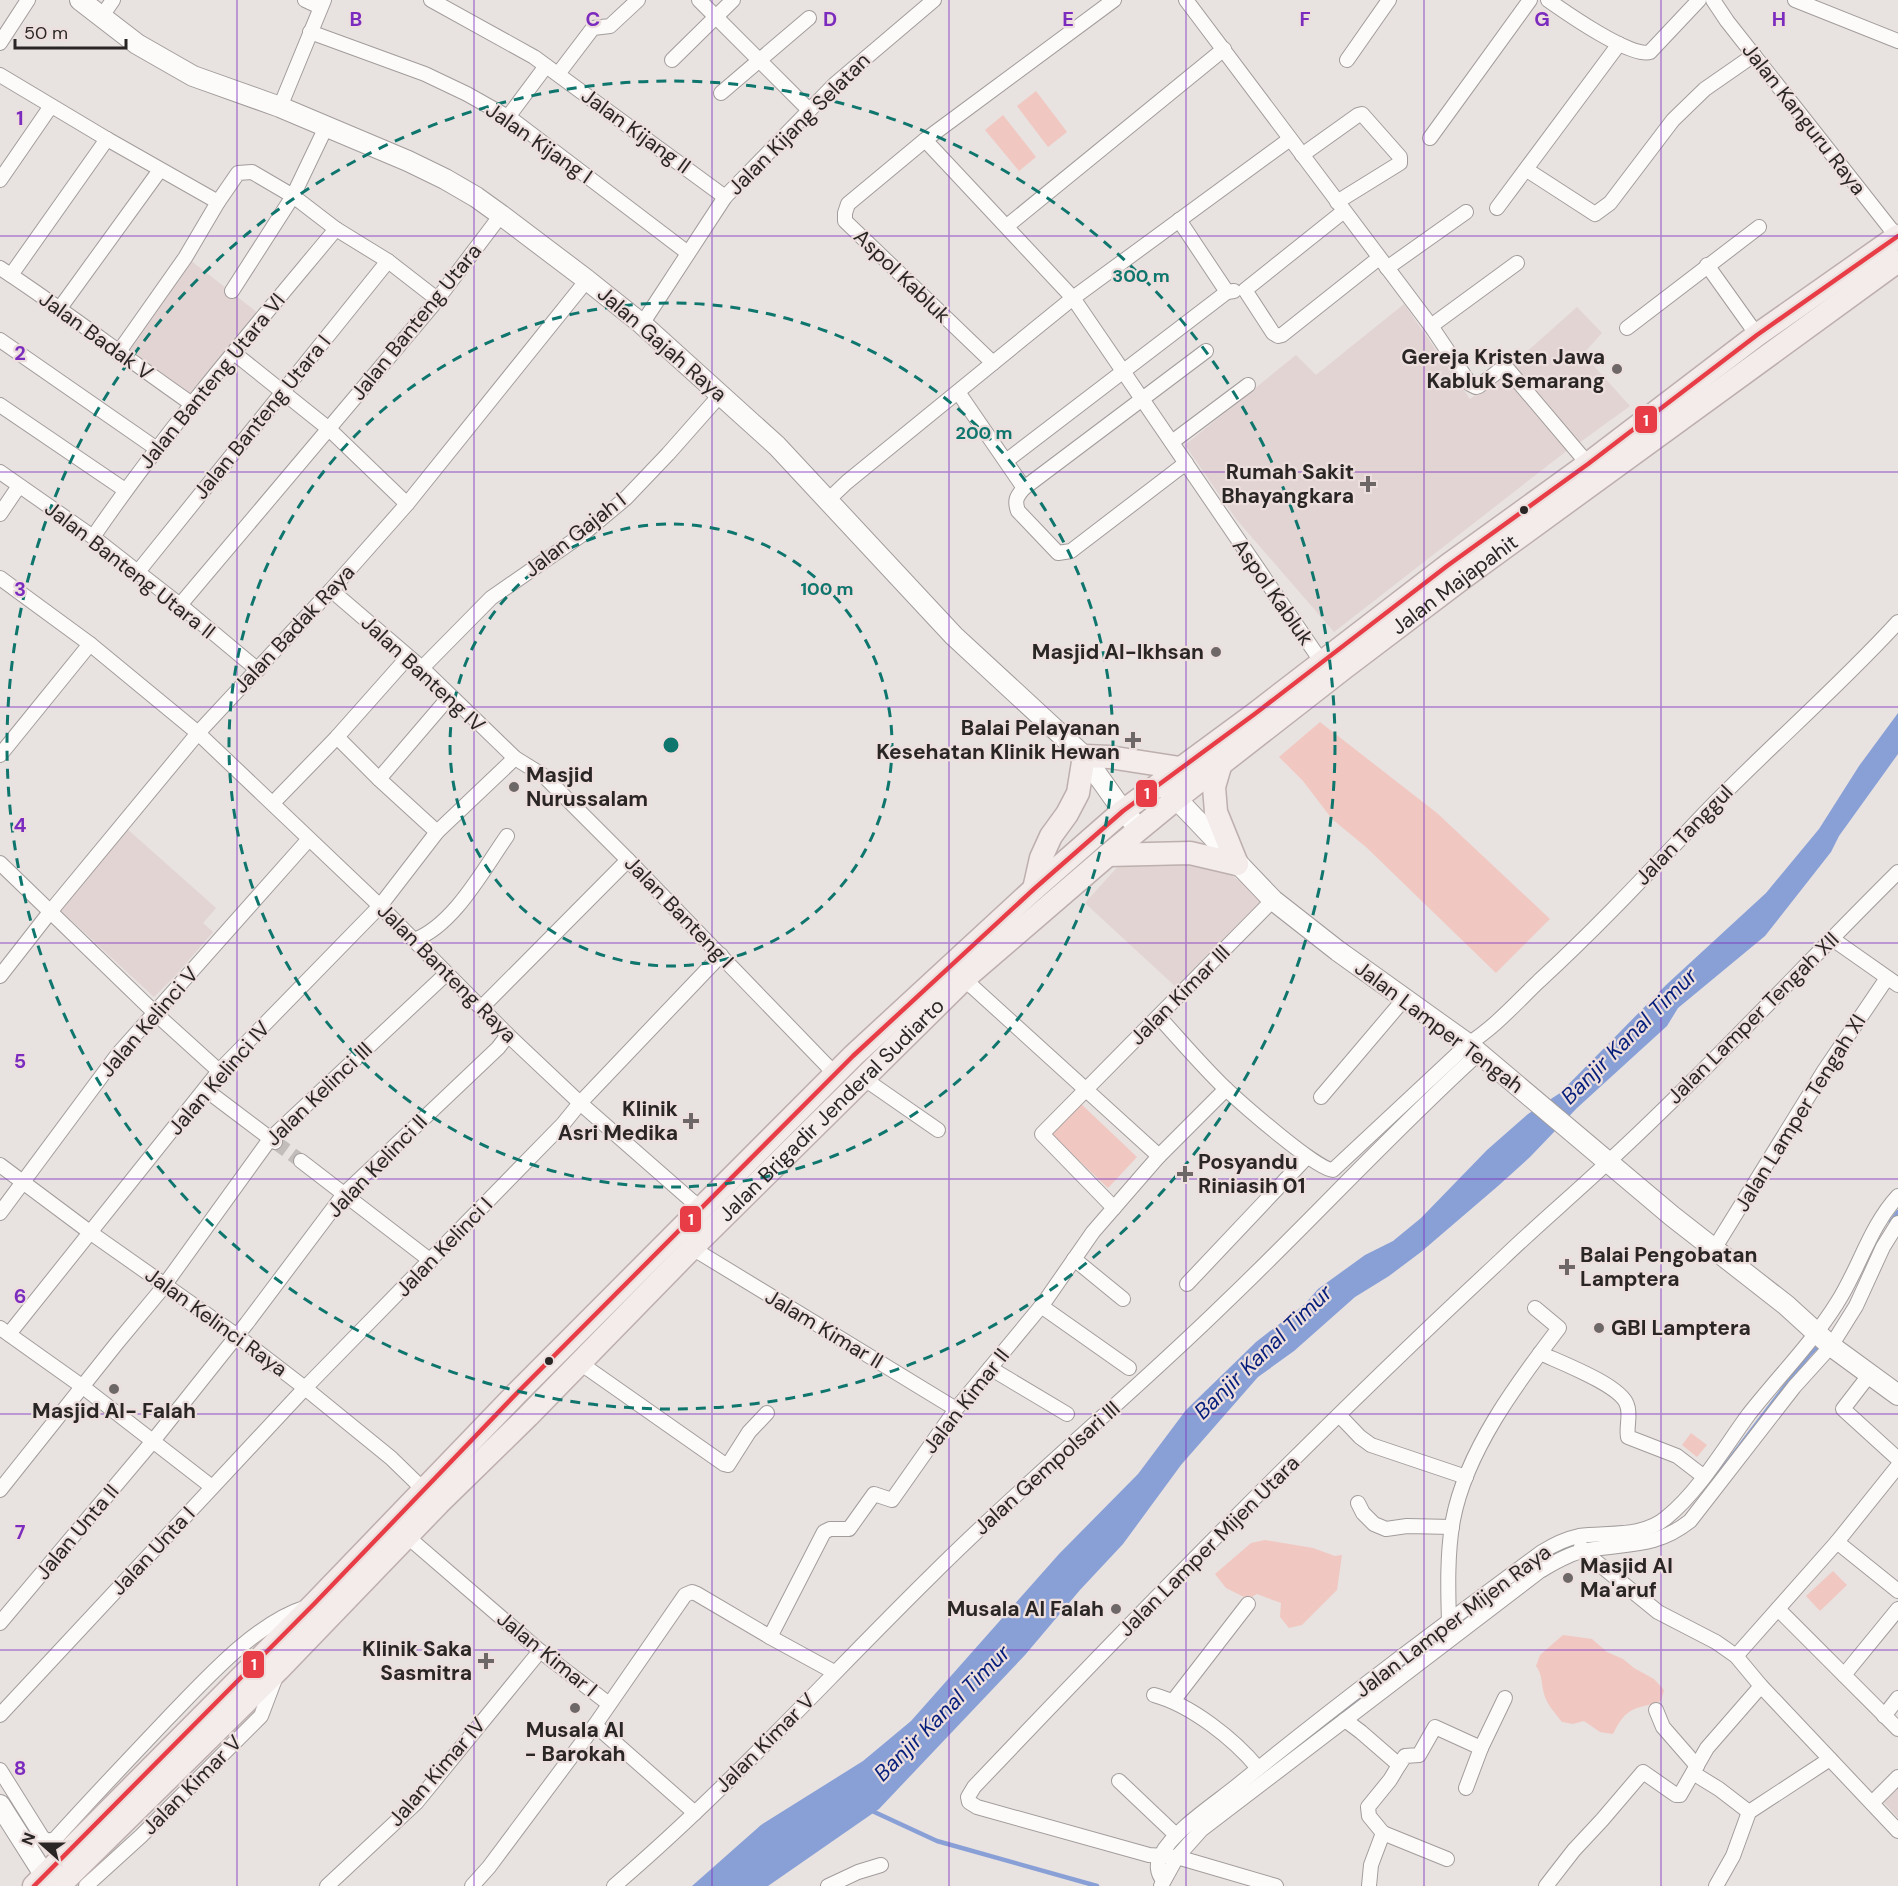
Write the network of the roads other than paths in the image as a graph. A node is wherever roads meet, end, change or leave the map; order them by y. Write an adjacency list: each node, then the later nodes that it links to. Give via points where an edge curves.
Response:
1 (27, 0): 23 (street)
2 (80, 0): 18 (main road, Jalan Gajah Raya)
3 (305, 0): 17 (street)
4 (431, 0): 30 (street, Jalan Kijang II)
5 (638, 0): 30 (street, via 610,26 591,29)
6 (699, 0): 19 (street)
7 (733, 0): 19 (street)
8 (934, 0): 35 (street, Jalan Kijang Selatan)
9 (1114, 0): 41 (street, Aspol Kabluk)
10 (1186, 0): 25 (street)
11 (1389, 0): 29 (street)
12 (1530, 0): 38 (street)
13 (1548, 0): 24 (street)
14 (1700, 0): 24 (street, via 1650,52 1635,52)
15 (1713, 0): 26 (street, Jalan Kanguru Raya)
16 (1795, 0): 22 (street)
17 (322, 3): 21 (street)
18 (107, 8): 34 (main road, Jalan Gajah Raya, via 137,44 193,76)
19 (716, 15): 27 (street); 28 (street)
20 (809, 18): 28 (street)
21 (310, 32): 34 (street); 36 (street, Jalan Kijang I, via 424,74)
22 (1898, 41)
23 (0, 43)
24 (1619, 44): 44 (street)
25 (1224, 49): 39 (street); 54 (street)
26 (1754, 55): 44 (street, via 1704,89 1673,120 1600,212 1595,214); 57 (street, Jalan Kanguru Raya)
27 (672, 60)
28 (760, 60): 32 (street); 35 (street)
29 (1347, 60)
30 (552, 70): 36 (street); 47 (street, Jalan Kijang II)
31 (0, 75): 33 (street)
32 (721, 93)
33 (51, 106): 40 (street); 45 (street)
34 (280, 107): 37 (main road, Jalan Gajah Raya)
35 (808, 109): 47 (street, Jalan Kijang Selatan)
36 (508, 117): 58 (street, Jalan Kijang I)
37 (326, 127): 46 (street); 52 (main road, Jalan Gajah Raya, via 408,161)
38 (1430, 138)
39 (1290, 139): 42 (street); 53 (street)
40 (107, 140): 43 (street); 64 (street)
41 (925, 140): 54 (street, Aspol Kabluk); 80 (street, Aspol Kabluk, via 848,204 845,221)
42 (1302, 155): 49 (street); 49 (street, via 1362,114 1400,157 1400,163)
43 (160, 170): 48 (street); 71 (street)
44 (1527, 170): 50 (street)
45 (0, 180)
46 (293, 196): 48 (street, via 252,172 245,172 238,173); 56 (street); 67 (street)
47 (725, 197): 58 (street, Jalan Kijang Selatan)
48 (218, 202): 78 (street, via 185,258)
49 (1340, 207): 61 (street); 66 (street)
50 (1497, 208)
51 (1466, 212): 61 (street)
52 (501, 214): 65 (main road, Jalan Gajah Raya); 70 (street, Jalan Banteng Utara)
53 (1179, 219): 68 (street); 69 (street)
54 (1007, 226): 69 (street, Aspol Kabluk)
55 (1759, 227): 63 (street)
56 (336, 229): 59 (street); 79 (street, Jalan Banteng Utara VI)
57 (1897, 236): 75 (main road, Jalan Majapahit)
58 (688, 253): 72 (street, Jalan Kijang Selatan)
59 (388, 261): 70 (street); 83 (street, Jalan Banteng Utara I)
60 (1898, 261): 103 (main road, Jalan Majapahit)
61 (1383, 263): 66 (street, via 1278,336); 73 (street)
62 (1517, 263): 73 (street)
63 (1707, 266): 74 (street); 75 (street)
64 (5, 272): 71 (street, Jalan Badak V)
65 (586, 280): 72 (main road, Jalan Gajah Raya); 100 (street, Jalan Badak Raya)
66 (1245, 290): 68 (street)
67 (232, 291)
68 (1227, 292): 81 (street)
69 (1073, 298): 80 (street); 81 (street, Aspol Kabluk)
70 (438, 299): 89 (street, Jalan Banteng Utara)
71 (60, 308): 78 (street, Jalan Badak V)
72 (642, 324): 85 (main road, Jalan Gajah Raya)
73 (1431, 326): 94 (street, via 1470,384 1476,387 1506,366)
74 (1627, 328)
75 (1757, 335): 94 (main road, Jalan Majapahit)
76 (0, 340): 91 (street)
77 (1206, 351): 86 (street)
78 (118, 353): 87 (street, Jalan Badak V)
79 (234, 353): 83 (street); 87 (street, Jalan Banteng Utara VI)
80 (993, 363): 84 (street)
81 (1122, 372): 86 (street, Aspol Kabluk); 92 (street)
82 (1248, 385): 90 (street)
83 (282, 391): 89 (street); 104 (street, Jalan Banteng Utara I)
84 (958, 392): 92 (street); 99 (street)
85 (721, 394): 99 (main road, Jalan Gajah Raya, via 777,446); 112 (street, Jalan Gajah I, via 626,498 584,534 491,598)
86 (1142, 398): 90 (street, Aspol Kabluk); 97 (street)
87 (192, 404): 91 (street, Jalan Banteng Utara VI)
88 (0, 405): 98 (street)
89 (329, 429): 100 (street); 107 (street, Jalan Banteng Utara)
90 (1172, 442): 93 (street, Aspol Kabluk)
91 (158, 449): 98 (street, Jalan Banteng Utara VI)
92 (1006, 462): 97 (street)
93 (1186, 462): 97 (street, via 1064,553 1058,553 1018,511 1015,504); 111 (street, Aspol Kabluk)
94 (1588, 464): 103 (main road, Jalan Majapahit)
95 (0, 472): 96 (street, Jalan Banteng Utara II)
96 (19, 486): 101 (street); 102 (street, Jalan Banteng Utara II)
97 (1024, 488)
98 (125, 490): 102 (street, Jalan Banteng Utara VI)
99 (827, 501): 118 (main road, Jalan Gajah Raya, via 954,636)
100 (407, 504): 106 (street, Jalan Badak Raya)
101 (0, 514)
102 (93, 537): 104 (street, Jalan Banteng Utara II)
103 (1456, 571): 111 (main road, Jalan Majapahit); 120 (main road, Jalan Majapahit)
104 (137, 573): 107 (street, Jalan Banteng Utara II)
105 (3, 585): 109 (street, Jalan Banteng Raya)
106 (331, 590): 110 (street, Jalan Banteng IV); 113 (street, Jalan Badak Raya)
107 (180, 605): 113 (street, Jalan Banteng Utara II)
108 (1898, 622): 151 (street, Jalan Tanggul)
109 (90, 644): 115 (street, Jalan Banteng Raya); 117 (street)
110 (408, 657): 112 (street, Jalan Banteng IV); 116 (street)
111 (1321, 661): 121 (main road, Jalan Majapahit)
112 (422, 668): 114 (street, Jalan Banteng IV)
113 (258, 670): 115 (street, Jalan Badak Raya)
114 (450, 696): 119 (street, Jalan Banteng IV); 122 (street)
115 (198, 733): 124 (street, Jalan Banteng Raya); 138 (street, Jalan Badak Raya)
116 (337, 737): 122 (street); 124 (street)
117 (0, 755)
118 (1084, 756): 121 (main road); 125 (main road, Jalan Gajah Raya); 135 (main road, via 1078,794 1051,836)
119 (515, 758): 127 (street, Jalan Kelinci IV); 131 (street, Jalan Banteng I, via 544,776)
120 (1221, 763): 123 (main road, Jalan Majapahit); 133 (main road, via 1214,787 1216,812)
121 (1180, 768): 123 (main road, Jalan Majapahit)
122 (379, 779): 127 (street)
123 (1168, 790): 125 (main road, Jalan Majapahit); 126 (main road, Jalan Majapahit); 133 (main road, Jalan Lamper Tengah)
124 (273, 803): 129 (street, Jalan Banteng Raya)
125 (1123, 811): 126 (main road, Jalan Gajah Raya); 135 (main road, Jalan Majapahit)
126 (1140, 829): 130 (main road, Jalan Majapahit)
127 (436, 832): 137 (street, Jalan Kelinci IV)
128 (507, 836): 140 (street, via 466,896 442,922)
129 (309, 839): 137 (street, Jalan Banteng Raya); 148 (street, Jalan Kelinci V)
130 (1108, 855): 133 (main road, via 1190,853); 144 (main road, Jalan Brigadir Jenderal Sudiarto)
131 (628, 860): 141 (street, Jalan Banteng I); 147 (street)
132 (0, 863): 138 (street)
133 (1237, 864): 136 (main road, Jalan Lamper Tengah)
134 (1898, 872): 139 (street, Jalan Lamper Tengah XII)
135 (1034, 889): 153 (main road, Jalan Brigadir Jenderal Sudiarto)
136 (1273, 900): 146 (main road, Jalan Lamper Tengah); 149 (street, Jalan Kimar III)
137 (380, 906): 140 (street, Jalan Banteng Raya); 152 (street, Jalan Kelinci IV)
138 (50, 912): 143 (street, Jalan Badak Raya); 148 (street)
139 (1832, 938): 145 (street); 164 (street, Jalan Lamper Tengah XII)
140 (414, 940): 142 (street, Jalan Banteng Raya)
141 (721, 955): 153 (street, Jalan Banteng I); 159 (street, Jalan Kelinci I)
142 (446, 974): 147 (street, Jalan Banteng Raya); 161 (street, Jalan Kelinci III)
143 (0, 976)
144 (964, 980): 154 (main road, Jalan Brigadir Jenderal Sudiarto); 155 (street)
145 (1892, 981): 176 (street, Jalan Lamper Tengah XI, via 1824,1071)
146 (1405, 998): 151 (main road, Jalan Lamper Tengah); 158 (street)
147 (481, 1008): 150 (street, Jalan Banteng Raya)
148 (154, 1013): 152 (street); 167 (street, Jalan Kelinci V, via 118,1054)
149 (1159, 1017): 155 (street, Jalan Kimar III); 156 (street)
150 (508, 1035): 159 (street, Jalan Banteng Raya); 168 (street, Jalan Kelinci II)
151 (1473, 1049): 163 (street, via 1333,1170); 164 (main road, Jalan Lamper Tengah); 226 (street, Jalan Gempolsari III, via 1432,1096 1226,1303 1037,1474)
152 (219, 1071): 157 (street, Jalan Kelinci IV)
153 (836, 1075): 171 (main road, Jalan Brigadir Jenderal Sudiarto)
154 (863, 1078): 160 (street); 175 (main road, Jalan Brigadir Jenderal Sudiarto)
155 (1086, 1088): 162 (street); 170 (street, Jalan Kimar III, via 1042,1134)
156 (1226, 1089): 162 (street, Jalan Kimar II); 163 (street)
157 (206, 1090): 161 (street); 174 (street, Jalan Kelinci IV)
158 (1320, 1097)
159 (580, 1103): 171 (street, Jalan Banteng Raya); 178 (street, Jalan Kelinci I)
160 (938, 1130)
161 (272, 1140): 179 (street, Jalan Kelinci III)
162 (1159, 1156): 170 (street, Jalan Kimar II)
163 (1307, 1157): 180 (street)
164 (1601, 1157): 176 (main road, Jalan Lamper Tengah); 199 (street, Jalan Lamper Mijen Utara)
165 (301, 1161): 168 (street)
166 (0, 1165): 167 (street, Jalan Kelinci Raya)
167 (23, 1181): 172 (street, Jalan Kelinci V); 174 (street, Jalan Kelinci Raya)
168 (344, 1194): 178 (street); 186 (street, Jalan Kelinci II)
169 (1898, 1196): 187 (street, via 1884,1214)
170 (1114, 1208): 177 (street, Jalan Kimar II)
171 (701, 1209): 184 (main road, Jalan Brigadir Jenderal Sudiarto)
172 (0, 1213)
173 (1898, 1223): 187 (street, via 1856,1306)
174 (91, 1233): 179 (street, Jalan Kelinci Raya); 185 (street, Jalan Kelinci IV)
175 (692, 1248): 184 (main road, Jalan Brigadir Jenderal Sudiarto); 196 (street, Jalam Kimar II)
176 (1714, 1249): 187 (main road, Jalan Lamper Tengah)
177 (1074, 1259): 181 (street); 182 (street, Jalan Kimar II)
178 (431, 1261): 194 (street, Jalan Kelinci I)
179 (165, 1284): 186 (street, Jalan Kelinci Raya); 193 (street, Jalan Kelinci III)
180 (1187, 1284)
181 (1123, 1299)
182 (1042, 1305): 190 (street, Jalan Kimar II); 191 (street)
183 (1535, 1308): 188 (street, via 1560,1328)
184 (614, 1312): 189 (main road, Jalan Brigadir Jenderal Sudiarto); 207 (main road, Jalan Brigadir Jenderal Sudiarto)
185 (4, 1331): 193 (street)
186 (236, 1335): 194 (street, Jalan Kelinci Raya); 200 (street, Jalan Unta II)
187 (1824, 1339): 192 (main road, Jalan Lamper Tengah); 203 (street, via 1778,1378); 208 (street, via 1794,1387)
188 (1540, 1353): 203 (street, via 1619,1393 1629,1410 1628,1437 1677,1456); 204 (street, via 1513,1391)
189 (580, 1362): 197 (street, via 724,1464 728,1465); 207 (main road, Jalan Brigadir Jenderal Sudiarto)
190 (990, 1368): 196 (street, Jalan Kimar II); 198 (street)
191 (1129, 1368)
192 (1870, 1374): 195 (main road, Jalan Lamper Tengah); 201 (street, via 1844,1409)
193 (83, 1387): 200 (street); 206 (street, Jalan Kelinci III)
194 (305, 1388): 205 (street, Jalan Unta I); 207 (street, Jalan Kelinci Raya, via 391,1458)
195 (1898, 1395)
196 (956, 1409): 222 (street, Jalan Kimar II, via 892,1500 874,1494 849,1529 830,1528 824,1532)
197 (767, 1413)
198 (1067, 1414)
199 (1339, 1415): 204 (street, via 1371,1445); 258 (street, Jalan Lamper Mijen Utara, via 1065,1691 968,1797 977,1808)
200 (153, 1441): 205 (street); 221 (street, Jalan Unta II)
201 (1898, 1459)
202 (1898, 1466): 212 (street)
203 (1703, 1476): 208 (street)
204 (1466, 1477): 210 (street)
205 (212, 1487): 236 (street, Jalan Unta I)
206 (0, 1490)
207 (431, 1497): 211 (main road, Jalan Brigadir Jenderal Sudiarto)
208 (1700, 1497): 213 (street, Jalan Lamper Mijen Raya, via 1683,1527 1656,1540 1634,1545)
209 (1358, 1503): 210 (street, via 1374,1524 1386,1529)
210 (1452, 1527): 220 (street)
211 (399, 1529): 216 (main road, Jalan Brigadir Jenderal Sudiarto); 223 (street, Jalan Kimar I); 225 (main road, Jalan Brigadir Jenderal Sudiarto)
212 (1837, 1542): 215 (street); 218 (street)
213 (1581, 1544): 214 (street, Jalan Lamper Mijen Raya, via 1557,1552); 224 (street, via 1658,1611)
214 (1502, 1591): 220 (street, Jalan Lamper Mijen Raya); 238 (street)
215 (1898, 1591)
216 (314, 1604): 233 (street, via 268,1625); 239 (main road, Jalan Brigadir Jenderal Sudiarto)
217 (1248, 1604): 232 (street)
218 (1778, 1609): 224 (street); 227 (street)
219 (1898, 1609): 227 (street)
220 (1449, 1622): 245 (street, Jalan Lamper Mijen Raya)
221 (0, 1623)
222 (770, 1637): 226 (street); 234 (street, via 689,1592)
223 (540, 1651): 234 (street, Jalan Kimar I); 265 (street, Jalan Kimar IV, via 416,1803)
224 (1736, 1656): 228 (street)
225 (278, 1670): 262 (main road, Jalan Brigadir Jenderal Sudiarto); 264 (street, Jalan Kimar V, via 261,1716)
226 (834, 1672): 254 (street, Jalan Kimar V)
227 (1844, 1676): 237 (street)
228 (1761, 1686): 243 (street); 246 (street, via 1714,1740)
229 (1154, 1695): 232 (street)
230 (1505, 1698): 242 (street)
231 (1898, 1698): 237 (street)
232 (1173, 1701): 245 (street, via 1245,1752)
233 (182, 1704): 239 (street); 247 (street, via 54,1839 47,1841 42,1837)
234 (609, 1704): 240 (street, Jalan Kimar I)
235 (1656, 1710): 246 (street)
236 (0, 1715)
237 (1884, 1716): 241 (street)
238 (1345, 1720): 244 (street); 259 (street, via 1201,1830)
239 (199, 1721): 262 (main road, Jalan Brigadir Jenderal Sudiarto)
240 (595, 1725): 254 (street, Jalan Kimar I); 266 (street)
241 (1898, 1729)
242 (1481, 1748): 244 (street, via 1435,1727 1419,1755 1405,1756); 250 (street)
243 (1830, 1759): 251 (street); 253 (street)
244 (1399, 1765): 256 (street, via 1368,1807 1369,1816)
245 (1258, 1768): 257 (street, Jalan Lamper Mijen Raya)
246 (1695, 1769): 253 (street); 271 (street, via 1680,1795 1643,1772)
247 (0, 1770)
248 (1898, 1777): 251 (street)
249 (1119, 1781): 257 (street)
250 (1466, 1788)
251 (1872, 1803): 255 (street)
252 (0, 1805): 262 (main road)
253 (1749, 1812): 272 (street, via 1734,1857)
254 (695, 1813): 267 (street)
255 (1898, 1832)
256 (1383, 1833): 260 (street); 270 (street, via 1371,1865)
257 (1176, 1835): 258 (street, Jalan Lamper Mijen Raya)
258 (1161, 1855): 259 (street); 263 (street, via 1158,1869)
259 (1177, 1857): 263 (street); 269 (street)
260 (1447, 1859)
261 (881, 1865): 268 (street)
262 (46, 1883)
263 (1162, 1883)
264 (86, 1886)
265 (327, 1886)
266 (472, 1886)
267 (614, 1886)
268 (828, 1886)
269 (1276, 1886)
270 (1369, 1886)
271 (1546, 1886)
272 (1716, 1886)

